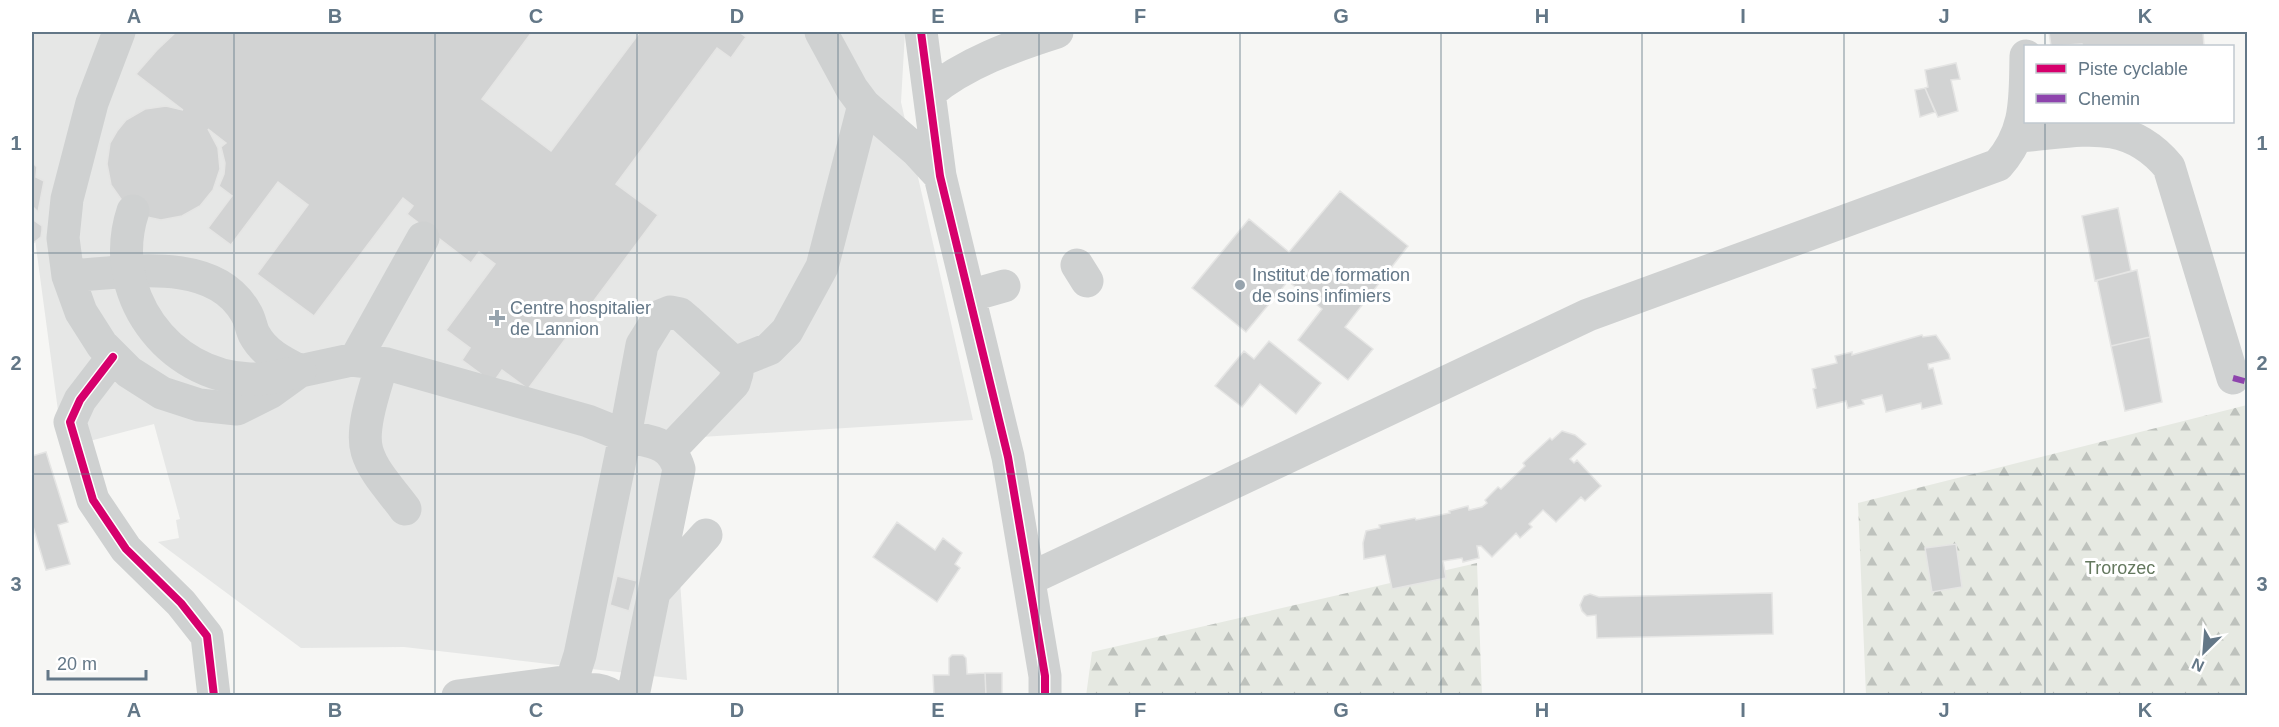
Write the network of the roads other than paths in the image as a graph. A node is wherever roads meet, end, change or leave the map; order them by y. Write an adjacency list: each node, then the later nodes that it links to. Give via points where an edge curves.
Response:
1 (119, 32): 12 (street, via 92,104 67,199 63,238)
2 (821, 32): 7 (street)
3 (921, 32): 6 (street)
4 (1057, 32): 6 (street, via 1020,43 945,80)
5 (2024, 86): 8 (street)
6 (929, 93): 9 (street)
7 (864, 105): 9 (street); 17 (street, via 822,267 787,331 779,358)
8 (2018, 136): 19 (street, via 2105,130 2141,140 2158,153 2169,167); 24 (street, via 1998,165 1588,315)
9 (940, 176): 14 (street)
10 (133, 211): 18 (street, bridge, via 126,249 128,274 138,305 161,340 180,356 226,376 267,378)
11 (423, 238): 16 (street)
12 (68, 276): 15 (street, via 81,312); 18 (street, via 170,270 202,278 230,291 273,358)
13 (1004, 286): 14 (street)
14 (969, 296): 24 (street, via 1008,457)
15 (113, 357): 18 (street, via 162,393 199,405 237,409 271,392); 27 (street, via 80,400 70,422 93,500 126,549 181,603 207,636)
16 (369, 362): 18 (street); 20 (street, via 588,420); 22 (street, via 366,448 375,469)
17 (734, 363): 20 (street, via 680,314 660,316 642,345); 21 (street, via 734,383)
18 (300, 371)
19 (2233, 378)
20 (625, 436): 21 (street); 26 (street, via 580,655)
21 (670, 450): 25 (street, via 679,470 678,480)
22 (405, 509)
23 (706, 535): 25 (street)
24 (1029, 579): 31 (street)
25 (655, 592): 30 (street)
26 (569, 691): 28 (street); 29 (street, via 595,689)
27 (214, 696)
28 (458, 696)
29 (613, 696)
30 (633, 696)
31 (1045, 696)

